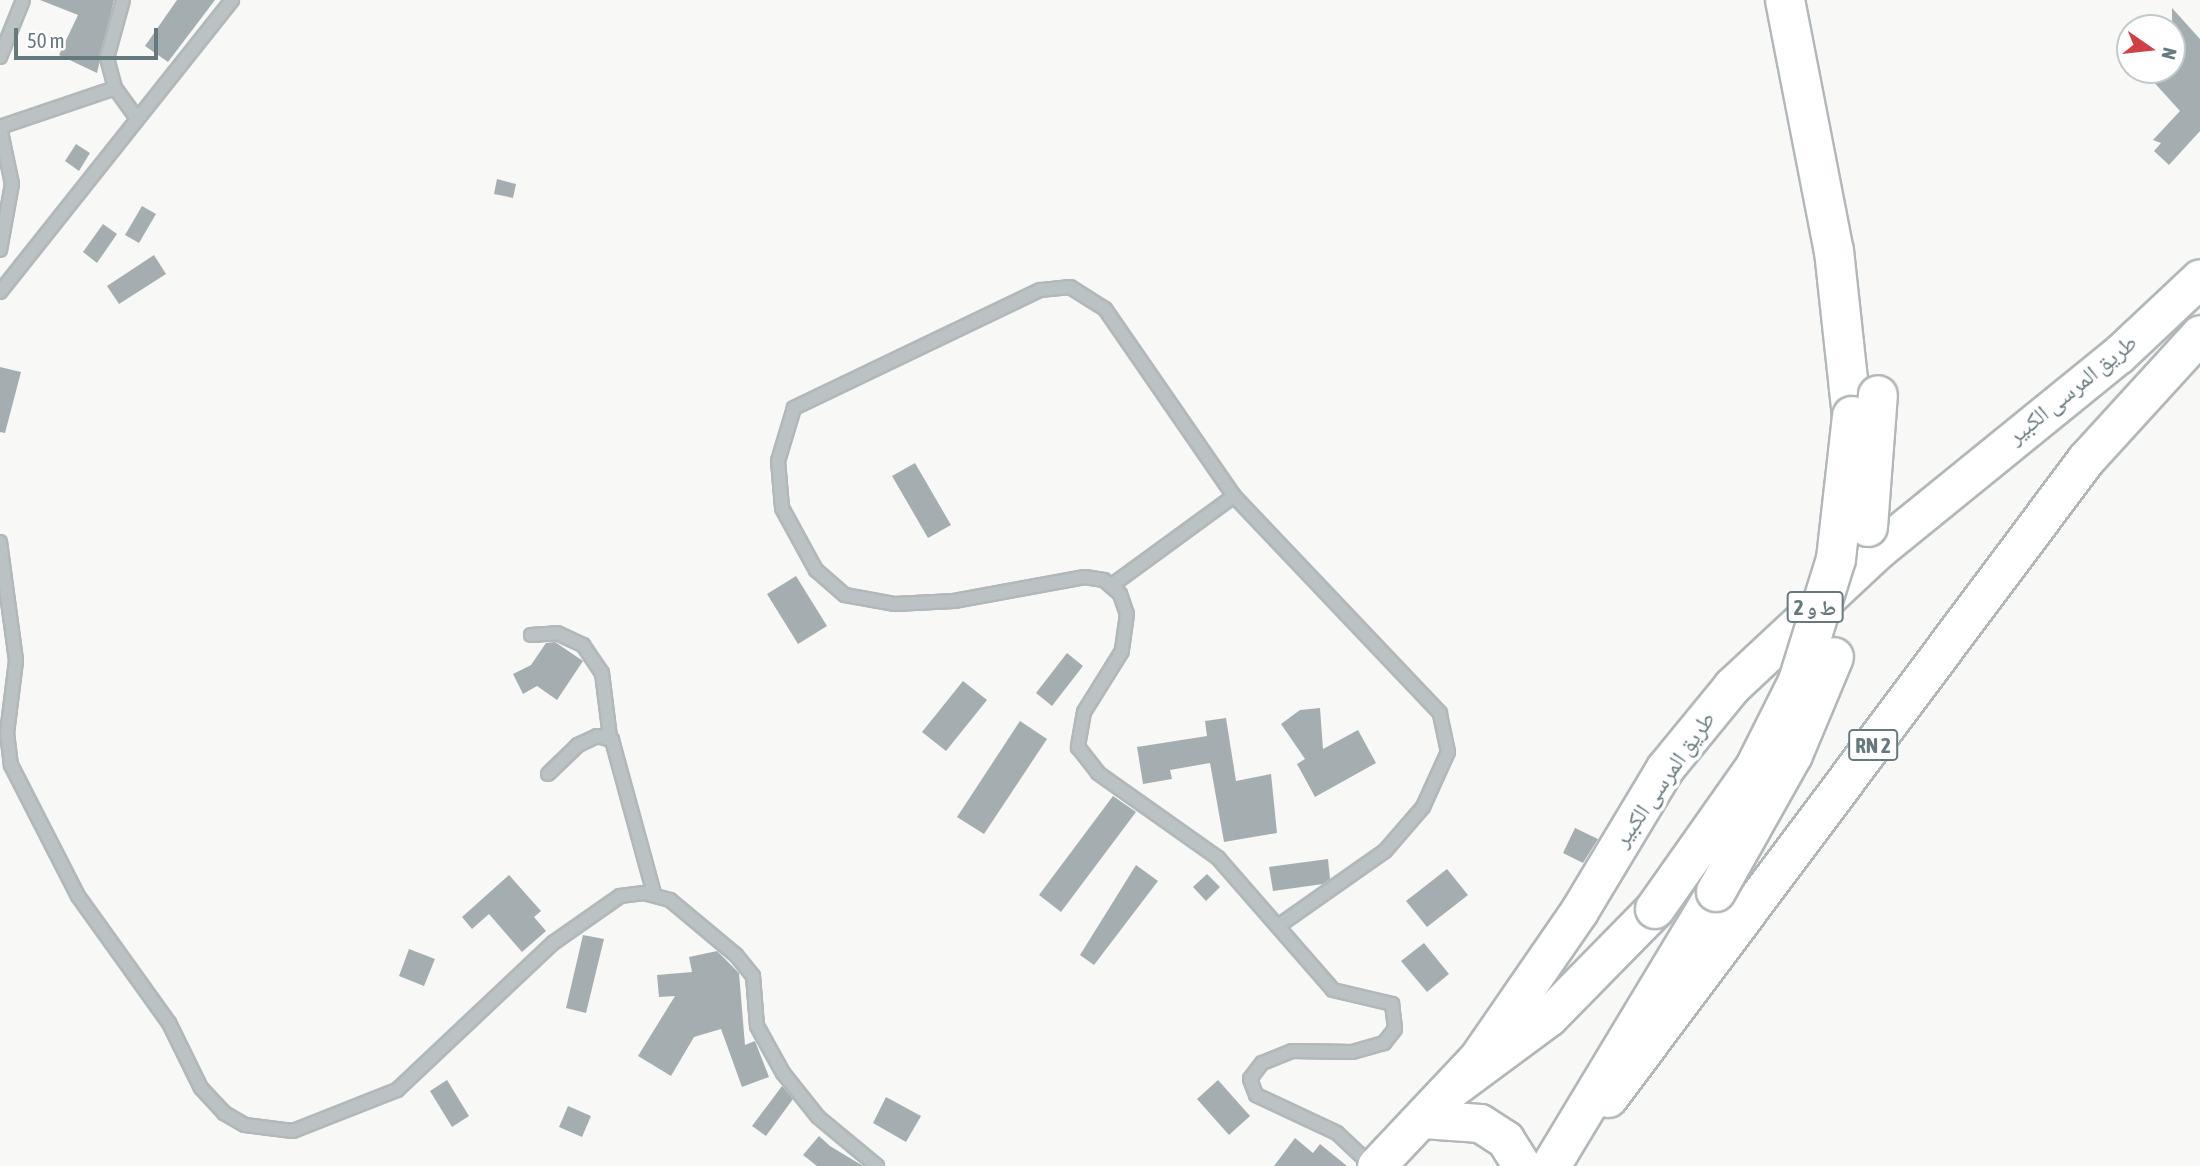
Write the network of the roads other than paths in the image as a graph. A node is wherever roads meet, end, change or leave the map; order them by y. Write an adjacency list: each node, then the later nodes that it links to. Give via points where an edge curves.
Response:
1 (23, 0): 6 (street)
2 (122, 0): 7 (street, via 108,41)
3 (232, 0): 8 (street)
4 (1785, 0): 14 (highway)
5 (1812, 0): 14 (highway, via 1857,227)
6 (0, 57)
7 (115, 88): 8 (street); 9 (street)
8 (137, 118): 12 (street)
9 (0, 127): 10 (street, via 12,184)
10 (0, 250)
11 (2200, 278): 23 (main road, طريق المرسى الكبير / ط و 2, via 2168,310 1938,498 1732,686 1665,768 1539,973)
12 (0, 292)
13 (2200, 334): 29 (main road, طريق المرسى الكبير / RN 2, via 2086,459)
14 (1865, 405): 23 (highway, bridge, via 1836,559 1798,681 1755,767 1656,909 1549,1017); 28 (highway, bridge, via 1867,532 1832,660 1793,755)
15 (1234, 496): 17 (street); 17 (street, via 1105,309 1070,286 1040,290 794,408 778,461 782,508 816,570 845,595 895,604 954,601 1085,578); 22 (street, via 1440,713 1448,752 1423,807 1385,851)
16 (0, 542): 21 (street, via 16,661 7,733 11,765 78,896 169,1023 201,1088 245,1125 293,1131 397,1090 552,943 620,896)
17 (1112, 585): 22 (street, via 1127,629 1122,651 1084,712 1078,747 1098,773 1218,858)
18 (531, 635): 19 (street, via 557,633 583,645 602,673)
19 (610, 737): 20 (street, via 578,745); 21 (street)
20 (548, 774)
21 (654, 894): 25 (street, via 681,909 749,970 757,1026 783,1073 818,1117)
22 (1281, 924): 26 (street, via 1333,990 1386,1001 1397,1021 1389,1038 1372,1048 1278,1055 1253,1071 1250,1084 1256,1095 1337,1133)
23 (1449, 1091): 24 (main road, طريق المرسى الكبير)
24 (1423, 1119): 26 (main road, طريق المرسى الكبير); 27 (main road, via 1480,1123 1505,1139)
25 (877, 1166)
26 (1374, 1166)
27 (1522, 1166)
28 (1551, 1166)
29 (1557, 1166)

